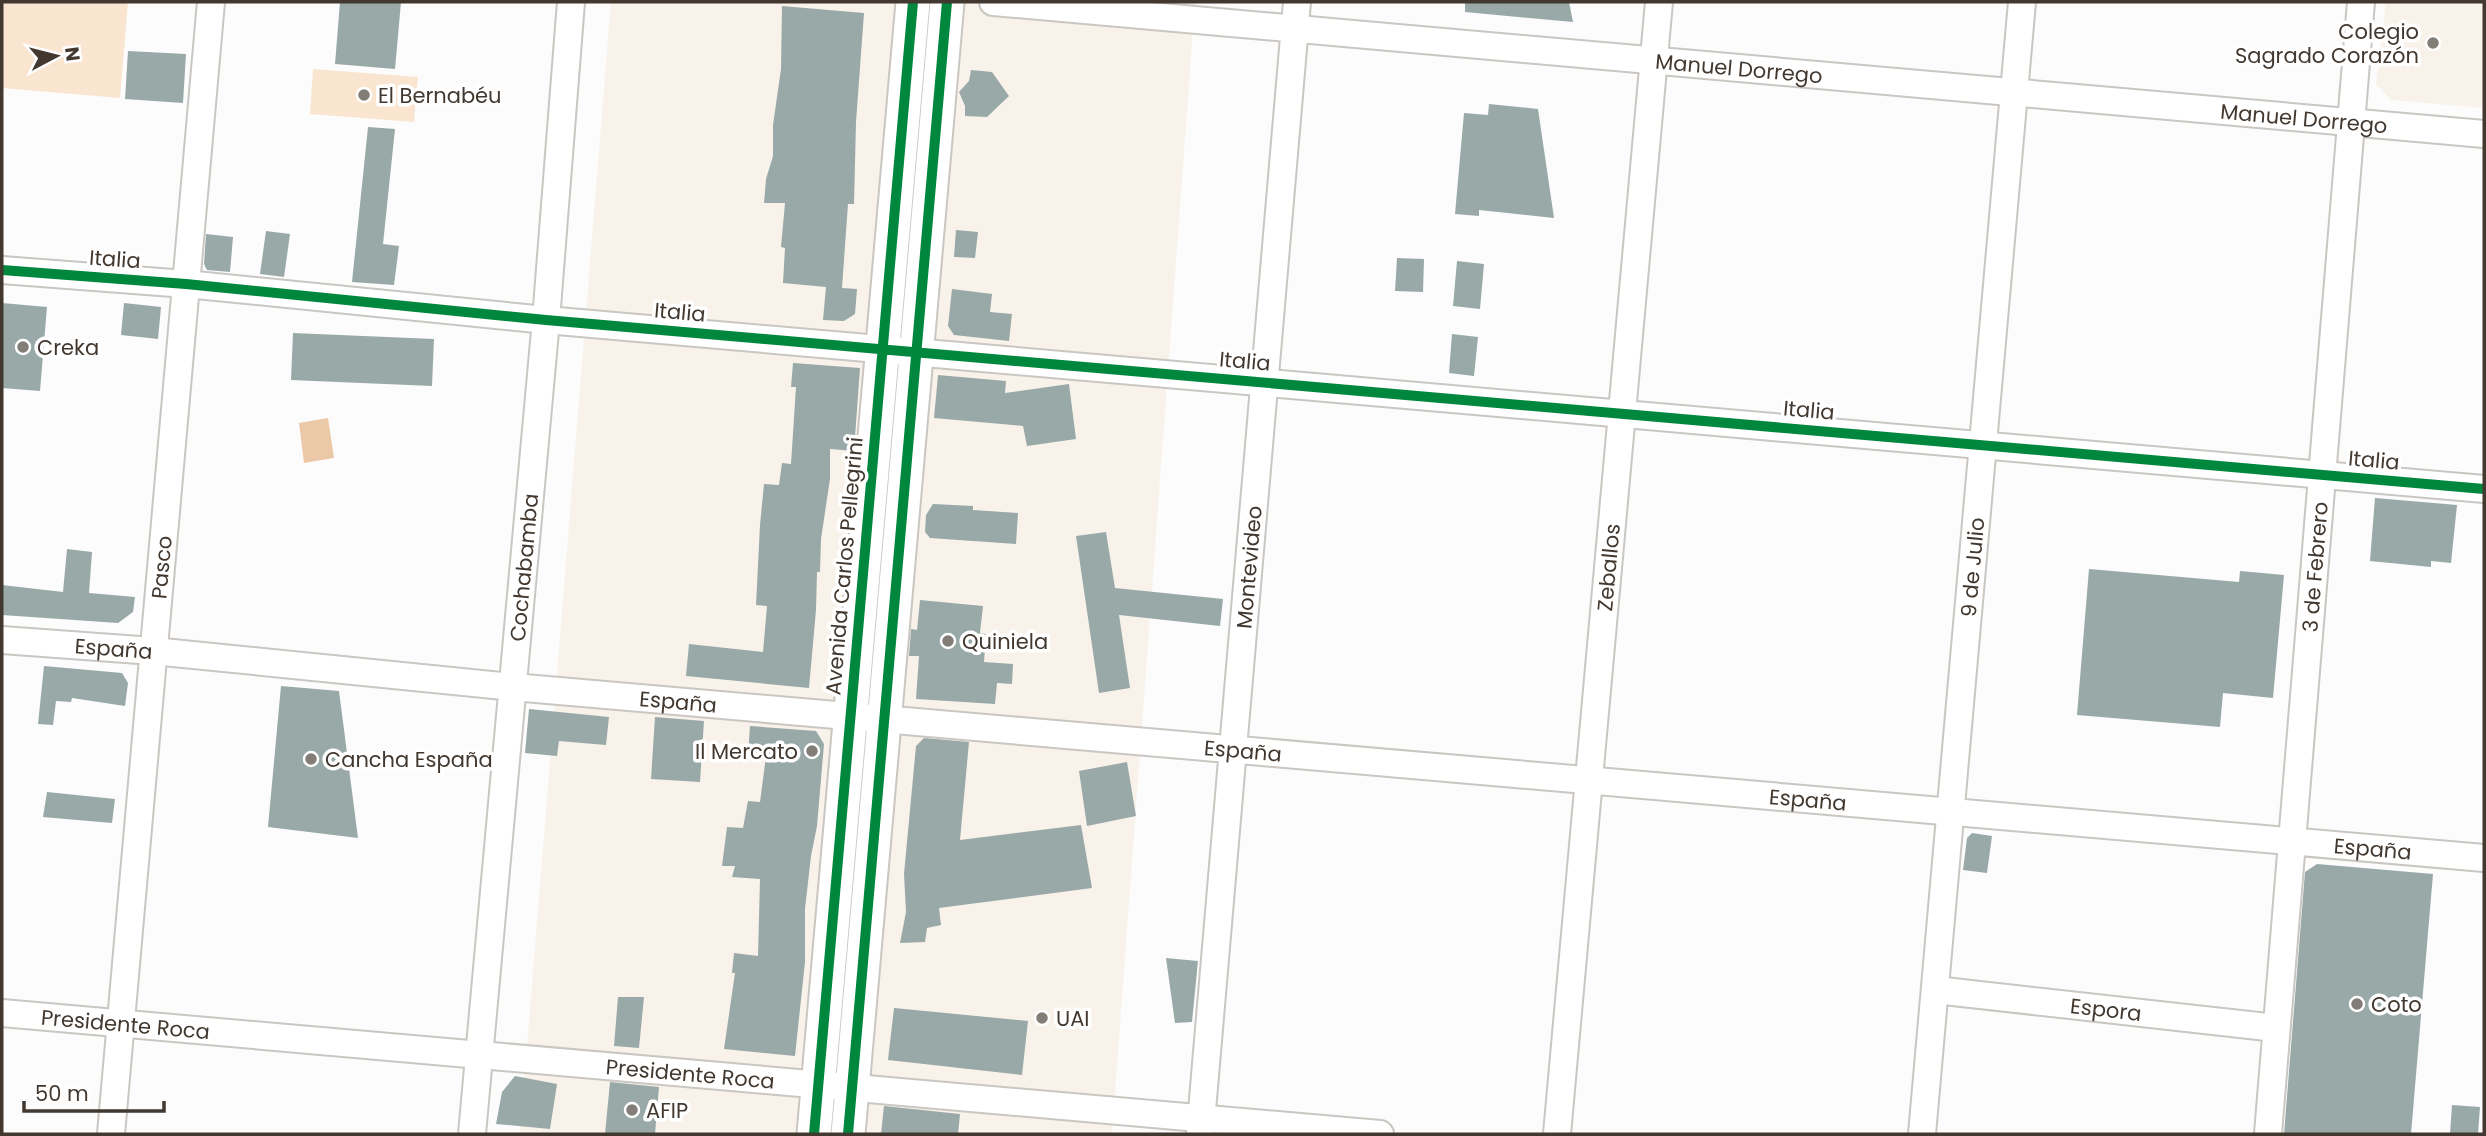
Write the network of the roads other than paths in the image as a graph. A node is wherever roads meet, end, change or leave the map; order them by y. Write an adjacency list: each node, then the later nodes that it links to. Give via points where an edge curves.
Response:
1 (211, 2): 16 (street, Pasco)
2 (571, 2): 17 (street, Cochabamba)
3 (913, 2): 18 (main road, Avenida Carlos Pellegrini)
4 (947, 2): 19 (main road)
5 (993, 2): 10 (street, Manuel Dorrego)
6 (1297, 2): 10 (street, Montevideo)
7 (1658, 2): 11 (street, Zeballos)
8 (2022, 2): 12 (street, 9 de Julio)
9 (2361, 2): 13 (street, 3 de Febrero)
10 (1295, 28): 11 (street, Manuel Dorrego); 20 (street, Montevideo)
11 (1653, 60): 12 (street, Manuel Dorrego); 21 (street, Zeballos)
12 (2014, 92): 13 (street, Manuel Dorrego); 22 (street, 9 de Julio)
13 (2351, 122): 14 (street, Manuel Dorrego); 23 (street, 3 de Febrero)
14 (2484, 134)
15 (2, 270): 16 (street, Italia)
16 (186, 284): 17 (street, Italia); 26 (street, Pasco)
17 (546, 320): 18 (street, Italia); 27 (street, Cochabamba)
18 (883, 349): 19 (street, Italia); 28 (main road, Avenida Carlos Pellegrini)
19 (916, 352): 20 (street, Italia); 29 (main road)
20 (1264, 382): 21 (street, Italia); 30 (street, Montevideo)
21 (1622, 413): 22 (street, Italia); 31 (street, Zeballos)
22 (1983, 445): 23 (street, Italia); 32 (street, 9 de Julio)
23 (2322, 474): 24 (street, Italia); 33 (street, 3 de Febrero)
24 (2484, 489)
25 (2, 640): 26 (street, España)
26 (153, 652): 27 (street, España); 37 (street, Pasco)
27 (513, 687): 28 (street, España); 39 (street, Cochabamba)
28 (851, 716): 29 (street, España); 40 (main road, Avenida Carlos Pellegrini)
29 (884, 719): 30 (street, España); 41 (main road)
30 (1233, 750): 31 (street, España); 42 (street, Montevideo)
31 (1588, 780): 32 (street, España); 48 (street, Zeballos)
32 (1951, 812): 33 (street, España); 35 (street, 9 de Julio)
33 (2292, 842): 34 (street, España); 38 (street, 3 de Febrero)
34 (2484, 859)
35 (1935, 990): 38 (street, Espora); 49 (street, 9 de Julio)
36 (2, 1013): 37 (street, Presidente Roca)
37 (120, 1024): 39 (street, Presidente Roca); 43 (street, Pasco)
38 (2276, 1028): 50 (street, 3 de Febrero)
39 (480, 1055): 40 (street, Presidente Roca); 44 (street, Cochabamba)
40 (818, 1085): 41 (street, Presidente Roca); 45 (main road, Avenida Carlos Pellegrini)
41 (852, 1088): 42 (street, Presidente Roca); 46 (main road)
42 (1201, 1126): 47 (street, Presidente Roca)
43 (111, 1134)
44 (472, 1134)
45 (814, 1134)
46 (848, 1134)
47 (1380, 1134)
48 (1556, 1134)
49 (1922, 1134)
50 (2268, 1134)

